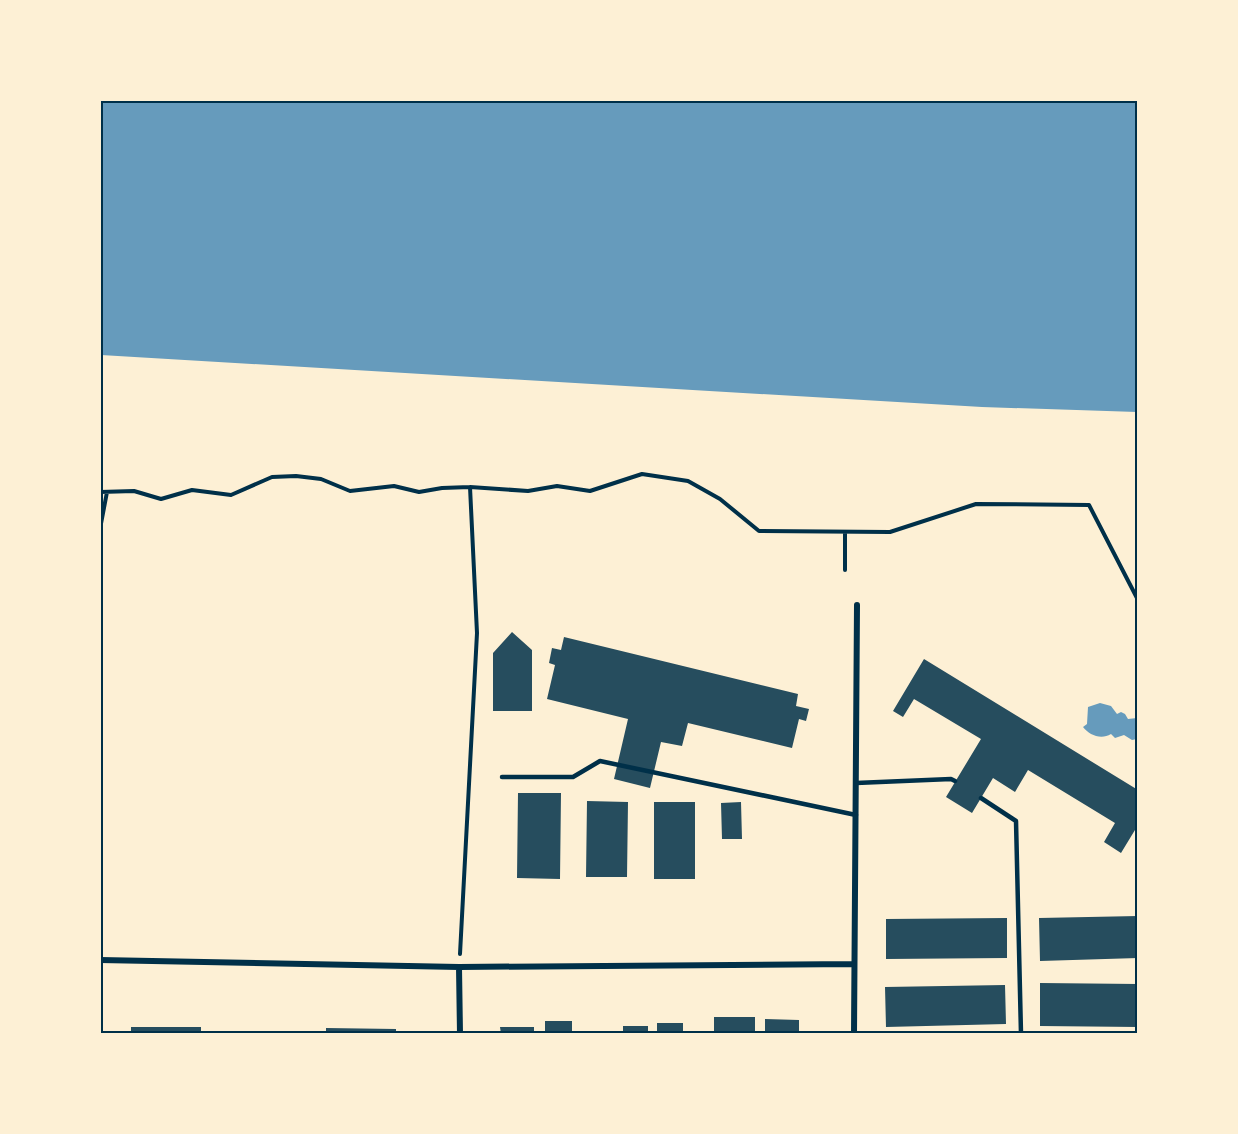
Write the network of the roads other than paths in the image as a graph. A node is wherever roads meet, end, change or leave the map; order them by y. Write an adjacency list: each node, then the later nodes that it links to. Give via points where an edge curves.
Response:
1 (857, 605): 4 (street)
2 (502, 777): 6 (lane, via 573,777 600,761)
3 (955, 781): 4 (lane)
4 (856, 783): 6 (street)
5 (981, 798): 12 (lane, via 1016,821)
6 (856, 815): 8 (street)
7 (100, 960): 9 (street)
8 (854, 964): 9 (street); 11 (street)
9 (459, 967): 10 (street)
10 (460, 1034)
11 (854, 1034)
12 (1021, 1034)

